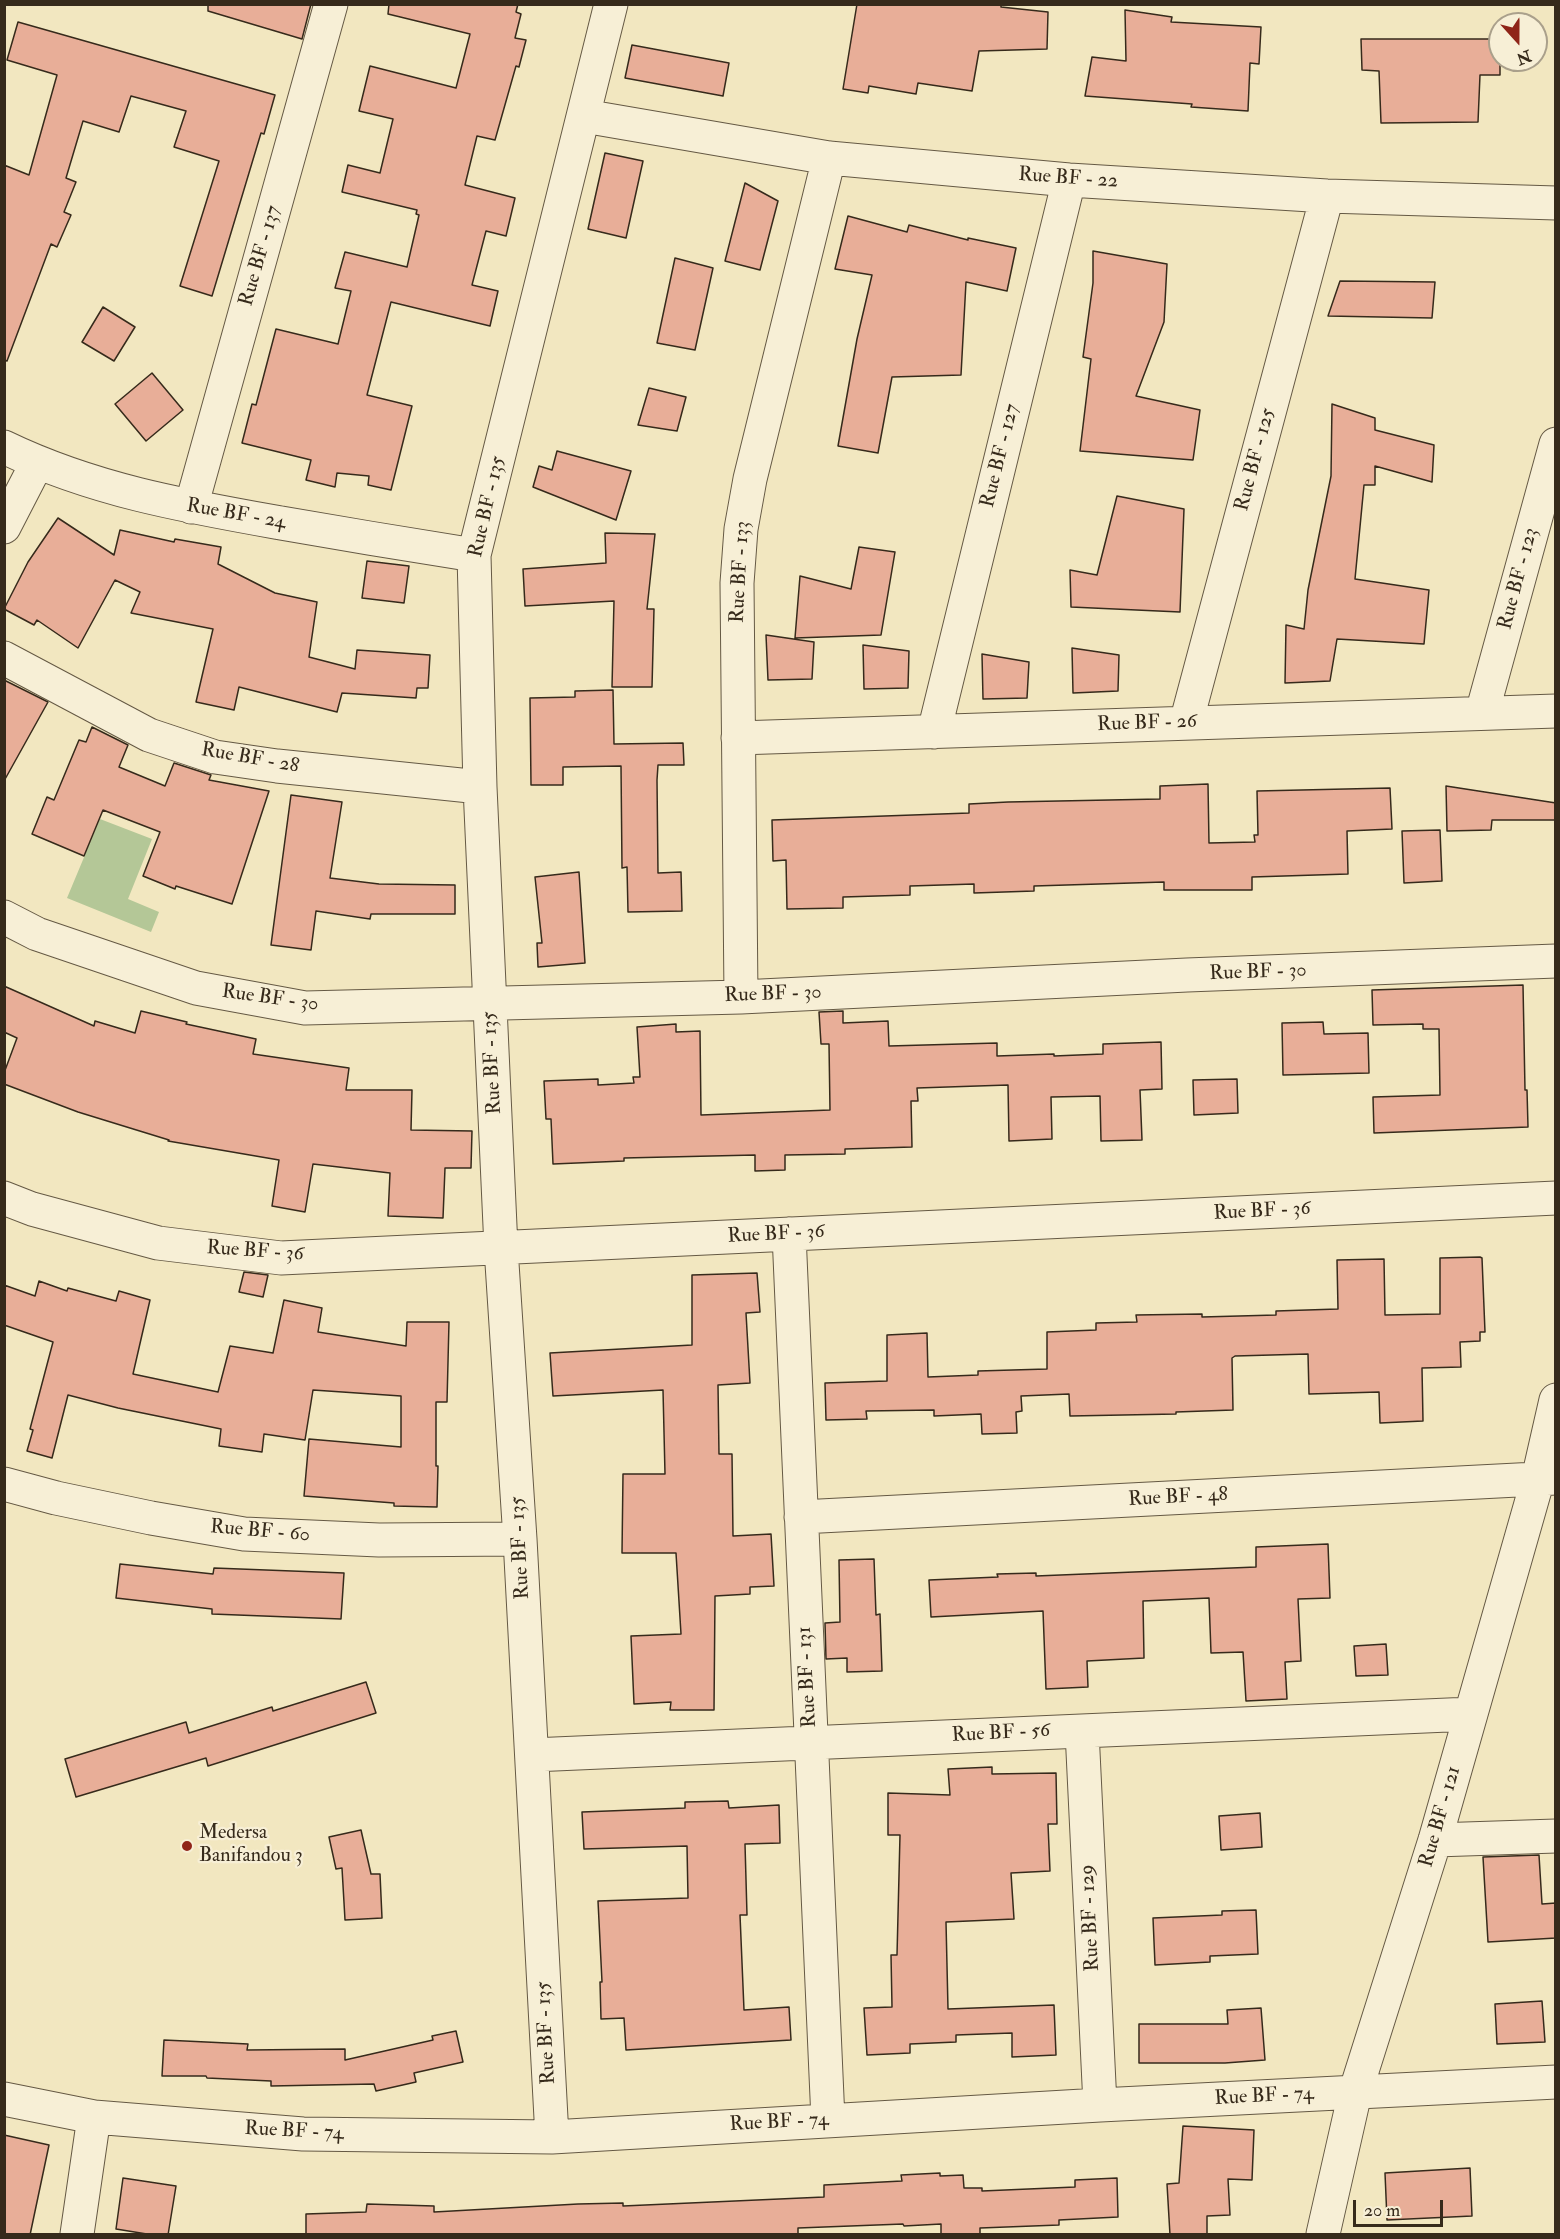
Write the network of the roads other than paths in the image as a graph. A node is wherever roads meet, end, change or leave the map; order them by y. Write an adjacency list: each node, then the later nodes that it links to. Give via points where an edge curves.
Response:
1 (331, 4): 11 (street, Rue BF - 137)
2 (611, 4): 3 (street, Rue BF - 135)
3 (584, 116): 4 (street, Rue BF - 22); 13 (street, Rue BF - 135)
4 (829, 158): 5 (street, Rue BF - 22); 19 (street, Rue BF - 133, via 741,529 737,583)
5 (1069, 180): 6 (street, Rue BF - 22); 18 (street, Rue BF - 127)
6 (1327, 196): 7 (street, Rue BF - 22); 17 (street, Rue BF - 125)
7 (1556, 203)
8 (1556, 444): 16 (street, Rue BF - 123)
9 (4, 447): 10 (street, Rue BF - 24)
10 (38, 463): 11 (street, Rue BF - 24, via 114,490); 12 (street)
11 (191, 507): 13 (street, Rue BF - 24)
12 (4, 526)
13 (474, 555): 20 (street, Rue BF - 135)
14 (4, 658): 20 (street, Rue BF - 28, via 149,735 215,757)
15 (1556, 711): 16 (street, Rue BF - 26)
16 (1482, 713): 17 (street, Rue BF - 26)
17 (1186, 723): 18 (street, Rue BF - 26)
18 (934, 732): 19 (street, Rue BF - 26)
19 (738, 738): 23 (street, Rue BF - 133)
20 (480, 787): 24 (street, Rue BF - 135)
21 (4, 917): 24 (street, Rue BF - 30, via 37,934 196,988 305,1008)
22 (1556, 961): 23 (street, Rue BF - 30)
23 (741, 997): 24 (street, Rue BF - 30)
24 (490, 1003): 28 (street, Rue BF - 135)
25 (4, 1198): 28 (street, Rue BF - 36, via 158,1244 281,1258)
26 (1556, 1198): 27 (street, Rue BF - 36)
27 (789, 1234): 28 (street, Rue BF - 36); 32 (street, Rue BF - 131)
28 (501, 1248): 33 (street, Rue BF - 135)
29 (1556, 1400): 30 (street, Rue BF - 121)
30 (1547, 1479): 32 (street, Rue BF - 48); 34 (street, Rue BF - 121)
31 (4, 1484): 33 (street, Rue BF - 60, via 244,1534 379,1540)
32 (801, 1517): 36 (street, Rue BF - 131)
33 (520, 1539): 37 (street, Rue BF - 135)
34 (1471, 1714): 35 (street, Rue BF - 56); 39 (street, Rue BF - 121)
35 (1082, 1731): 36 (street, Rue BF - 56); 43 (street, Rue BF - 129)
36 (811, 1743): 37 (street, Rue BF - 56); 45 (street, Rue BF - 131)
37 (532, 1755): 46 (street, Rue BF - 135)
38 (1556, 1836): 39 (street)
39 (1435, 1840): 41 (street, Rue BF - 121)
40 (1556, 2082): 41 (street, Rue BF - 74)
41 (1355, 2093): 43 (street, Rue BF - 74); 48 (street, Rue BF - 121)
42 (4, 2099): 44 (street, Rue BF - 74)
43 (1100, 2105): 45 (street, Rue BF - 74)
44 (94, 2117): 46 (street, Rue BF - 74, via 303,2134); 47 (street)
45 (828, 2120): 46 (street, Rue BF - 74)
46 (552, 2137)
47 (77, 2235)
48 (1323, 2235)

